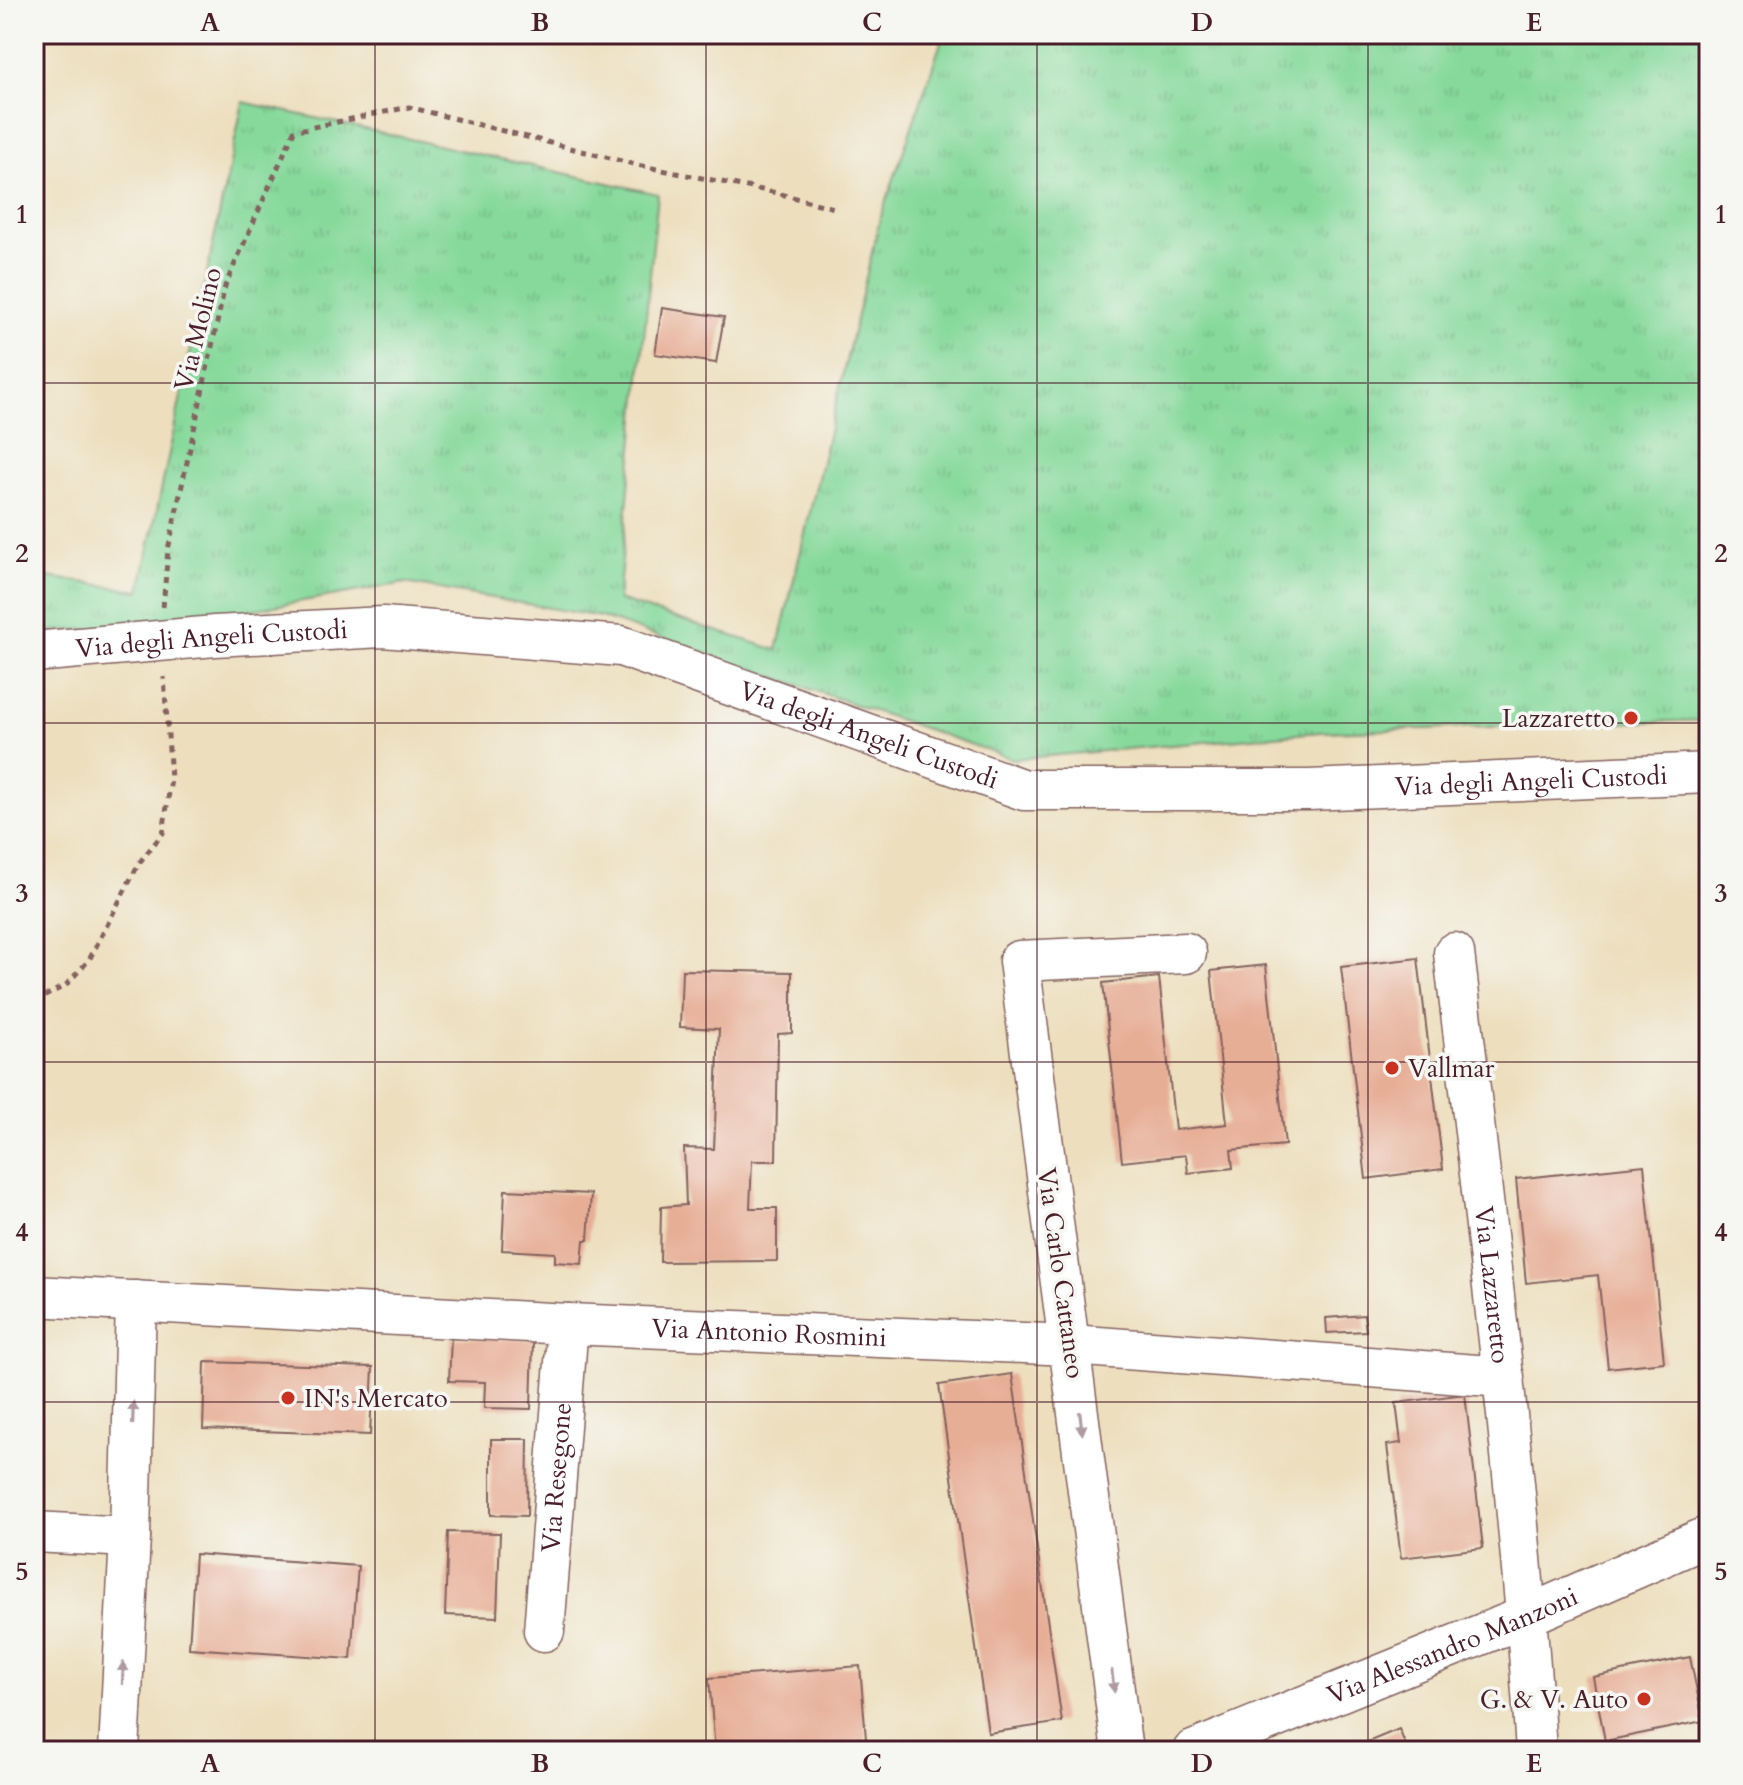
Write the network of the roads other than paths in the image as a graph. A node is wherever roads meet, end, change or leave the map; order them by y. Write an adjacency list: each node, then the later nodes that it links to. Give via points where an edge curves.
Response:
1 (34, 652): 2 (street, Via degli Angeli Custodi, via 383,627 621,646 1024,790 1309,790)
2 (1709, 773)
3 (1186, 953): 8 (street, Via Carlo Cattaneo, via 1019,961)
4 (1454, 953): 9 (street, Via Lazzaretto)
5 (34, 1296): 6 (street, Via Antonio Rosmini)
6 (136, 1301): 7 (street, Via Antonio Rosmini); 12 (street, one-way to 6)
7 (568, 1324): 8 (street, Via Antonio Rosmini); 14 (street, Via Resegone)
8 (1071, 1345): 9 (street, Via Antonio Rosmini); 16 (street, Via Carlo Cattaneo, one-way to 16)
9 (1504, 1377): 13 (street, Via Lazzaretto)
10 (34, 1532): 12 (street)
11 (1709, 1536): 13 (street, Via Alessandro Manzoni)
12 (130, 1537): 15 (street, one-way to 12)
13 (1527, 1616): 17 (street, Via Alessandro Manzoni); 18 (street, Via Lazzaretto)
14 (544, 1631)
15 (119, 1751)
16 (1122, 1751)
17 (1193, 1751)
18 (1536, 1751)

